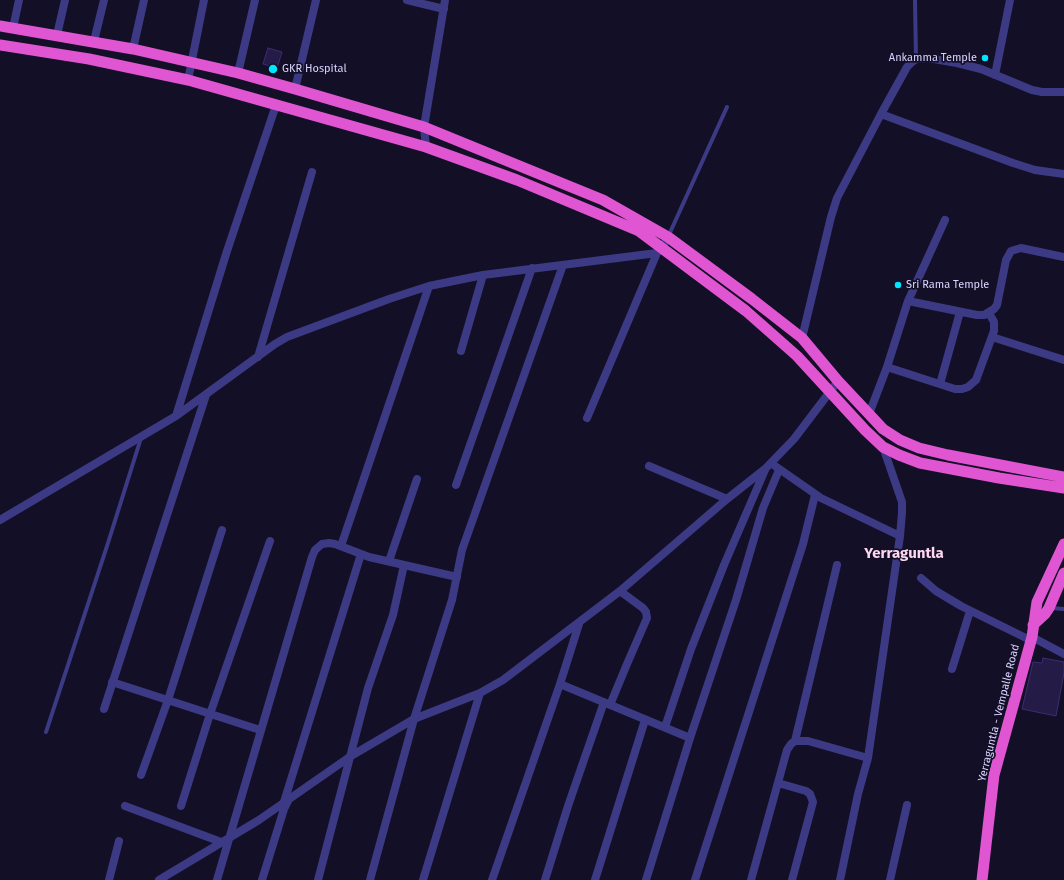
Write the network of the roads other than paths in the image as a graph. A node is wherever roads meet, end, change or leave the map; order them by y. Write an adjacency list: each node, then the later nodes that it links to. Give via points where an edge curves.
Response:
1 (20, 0): 14 (street)
2 (65, 0): 15 (street)
3 (104, 0): 16 (street)
4 (144, 0): 18 (street)
5 (204, 0): 20 (street)
6 (255, 0): 21 (street)
7 (316, 0): 24 (street)
8 (407, 0): 12 (street)
9 (445, 0): 12 (street)
10 (915, 0): 19 (lane)
11 (1010, 0): 22 (street)
12 (444, 9): 29 (street)
13 (0, 26): 14 (highway)
14 (13, 28): 15 (highway)
15 (57, 35): 16 (highway)
16 (94, 42): 18 (highway)
17 (0, 45): 23 (highway, via 89,59)
18 (133, 49): 20 (highway)
19 (916, 59): 22 (street, via 928,58 966,65); 28 (street, via 907,67)
20 (192, 63): 21 (highway); 23 (street)
21 (238, 73): 24 (highway)
22 (994, 75): 25 (street, via 1032,90)
23 (188, 80): 26 (highway)
24 (295, 88): 29 (highway)
25 (1064, 92)
26 (276, 104): 30 (highway); 55 (street)
27 (728, 107): 34 (lane)
28 (881, 114): 32 (street, via 1013,163 1035,170); 45 (street, via 837,198)
29 (424, 127): 30 (street); 34 (highway, via 603,200)
30 (426, 147): 35 (highway, via 517,180 638,231)
31 (312, 172): 47 (street)
32 (1064, 174)
33 (945, 220): 41 (street)
34 (668, 237): 35 (street); 45 (highway)
35 (660, 250): 37 (street); 52 (highway, via 746,311 797,356); 56 (street)
36 (1064, 257): 43 (street, via 1021,248 1011,251 1006,260 997,305)
37 (563, 265): 38 (street); 79 (street, via 462,550)
38 (532, 268): 39 (street); 64 (street)
39 (483, 275): 40 (street); 46 (street)
40 (429, 286): 47 (street, via 287,337); 73 (street)
41 (908, 301): 42 (street); 49 (street)
42 (960, 312): 43 (street, via 977,315); 51 (street)
43 (989, 313): 44 (street, via 993,318)
44 (992, 337): 48 (street); 51 (street, via 973,384 962,389)
45 (802, 338): 50 (highway)
46 (461, 351)
47 (258, 357): 53 (street)
48 (1064, 360)
49 (887, 367): 51 (street); 54 (street)
50 (838, 381): 52 (street); 54 (highway)
51 (940, 384)
52 (830, 392): 58 (highway); 60 (street, via 794,439)
53 (206, 395): 55 (street); 90 (street)
54 (869, 414): 62 (highway, via 900,440 919,448)
55 (176, 416): 57 (street)
56 (587, 418)
57 (141, 437): 68 (street); 101 (lane)
58 (883, 447): 65 (highway, via 920,463); 70 (street, via 902,502)
59 (649, 466): 67 (street)
60 (768, 466): 61 (street); 67 (street); 99 (street, via 691,648)
61 (779, 470): 66 (street); 102 (street, via 763,508 736,600)
62 (1064, 477)
63 (417, 479): 75 (street)
64 (456, 485)
65 (1064, 488)
66 (815, 495): 70 (street); 126 (street, via 803,544)
67 (727, 499): 81 (street)
68 (0, 520)
69 (222, 530): 93 (street)
70 (900, 536): 105 (street)
71 (270, 542): 96 (street)
72 (1064, 544): 86 (highway, Yerraguntla - Vempalle Road, via 1037,602)
73 (341, 546): 74 (street); 100 (street, via 329,542 315,550)
74 (361, 554): 75 (street); 108 (street)
75 (389, 561): 76 (street)
76 (404, 565): 79 (street); 104 (street, via 393,615 372,674)
77 (837, 565): 103 (street)
78 (1064, 573): 82 (highway)
79 (457, 577): 97 (street)
80 (922, 578): 84 (street, via 936,591)
81 (620, 591): 85 (street); 94 (street, via 643,608 647,618)
82 (1048, 608): 83 (lane); 86 (highway)
83 (1064, 609)
84 (970, 611): 87 (street); 89 (street)
85 (579, 624): 91 (street); 92 (street, via 503,680)
86 (1033, 625): 87 (highway, Yerraguntla - Vempalle Road)
87 (1031, 638): 88 (street); 131 (highway, Yerraguntla - Vempalle Road, via 994,775)
88 (1064, 654)
89 (952, 669)
90 (112, 682): 93 (street); 95 (street)
91 (560, 684): 94 (street); 122 (street)
92 (480, 692): 97 (street); 121 (street)
93 (168, 700): 96 (street); 106 (street)
94 (607, 704): 98 (street); 123 (street, via 568,806)
95 (104, 709)
96 (210, 714): 100 (street); 111 (street)
97 (414, 719): 104 (street); 120 (street)
98 (645, 720): 99 (street); 124 (street)
99 (665, 727): 102 (street)
100 (260, 730): 112 (street)
101 (46, 732)
102 (690, 738): 125 (street)
103 (795, 741): 105 (street, via 808,741); 107 (street, via 787,750)
104 (351, 756): 108 (street); 119 (street)
105 (868, 758): 129 (street)
106 (141, 776)
107 (778, 783): 127 (street); 128 (street, via 806,791 813,802)
108 (287, 800): 112 (street); 118 (street)
109 (907, 805): 130 (street)
110 (125, 806): 114 (street)
111 (181, 806)
112 (230, 837): 114 (street); 117 (street)
113 (119, 841): 115 (street)
114 (221, 842): 116 (street)
115 (109, 880)
116 (159, 880)
117 (217, 880)
118 (262, 880)
119 (318, 880)
120 (370, 880)
121 (423, 880)
122 (492, 880)
123 (545, 880)
124 (595, 880)
125 (646, 880)
126 (695, 880)
127 (751, 880)
128 (792, 880)
129 (840, 880)
130 (890, 880)
131 (982, 880)

